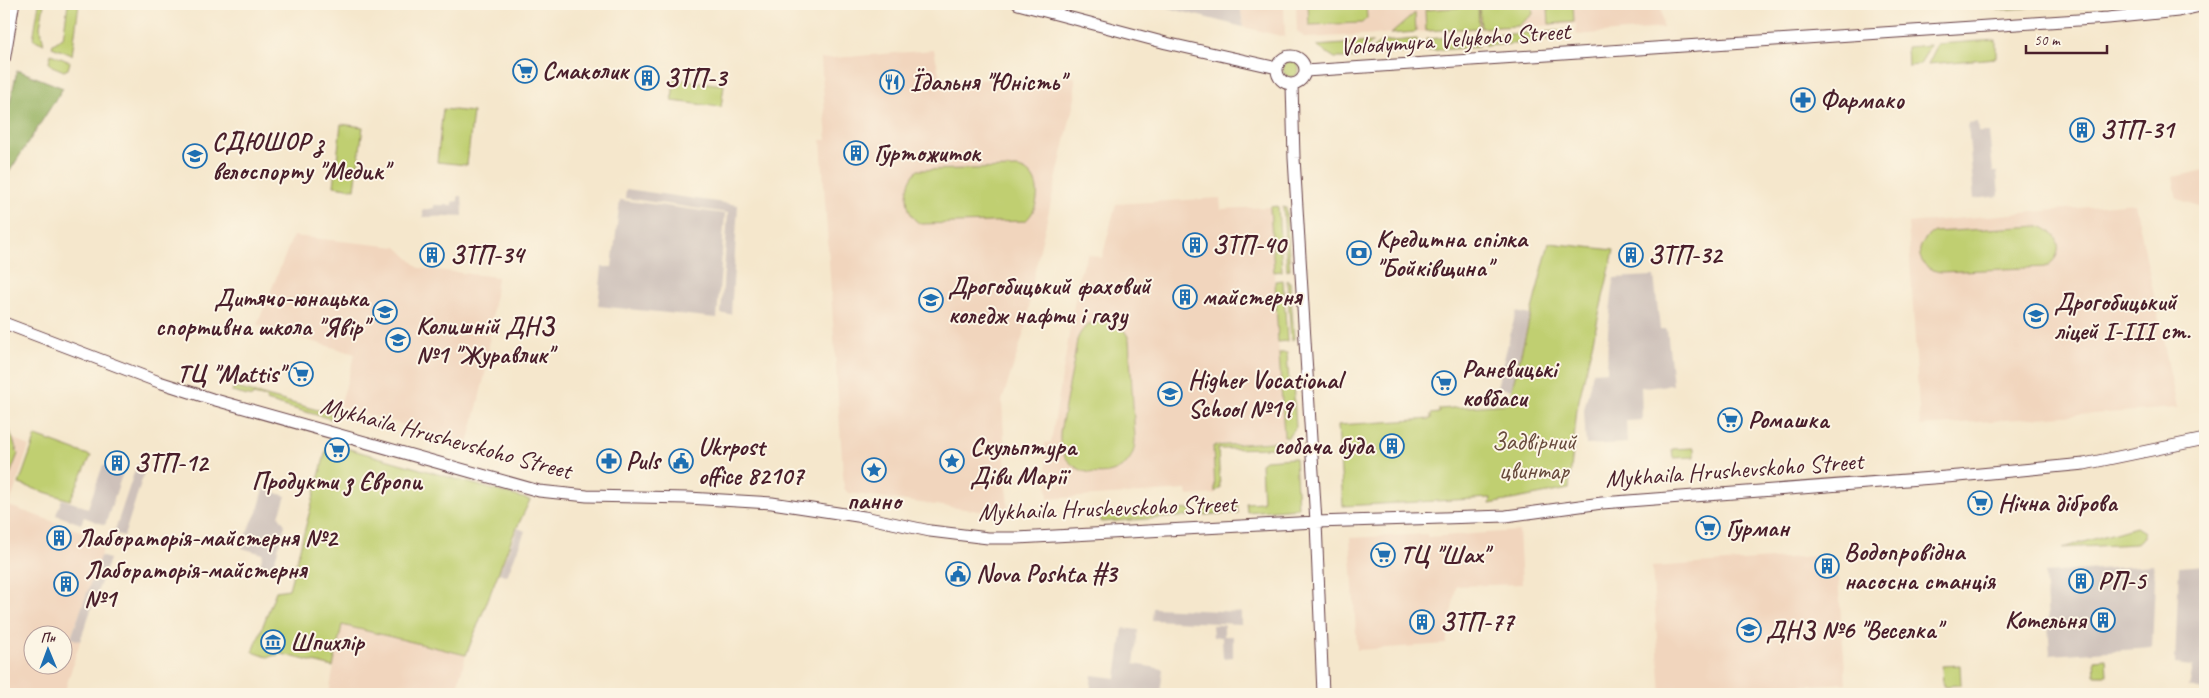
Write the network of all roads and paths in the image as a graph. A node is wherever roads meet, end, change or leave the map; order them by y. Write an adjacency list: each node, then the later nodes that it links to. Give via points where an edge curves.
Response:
1 (13, 4): 4 (main road)
2 (1018, 4): 5 (street)
3 (2205, 5): 6 (street, Volodymyra Velykoho Street, via 2178,11 2099,18)
4 (4, 58)
5 (1277, 68): 6 (street, via 1282,58 1293,56 1302,61); 7 (street, via 1282,80)
6 (1305, 71): 7 (street, via 1302,79)
7 (1292, 84): 10 (street)
8 (4, 323): 10 (street, Mykhaila Hrushevskoho Street, via 212,399 553,493 772,503 988,538 1084,536)
9 (2205, 440): 10 (street, Mykhaila Hrushevskoho Street, via 2084,464 1959,476 1602,502 1506,516)
10 (1316, 522): 11 (street)
11 (1323, 694)

